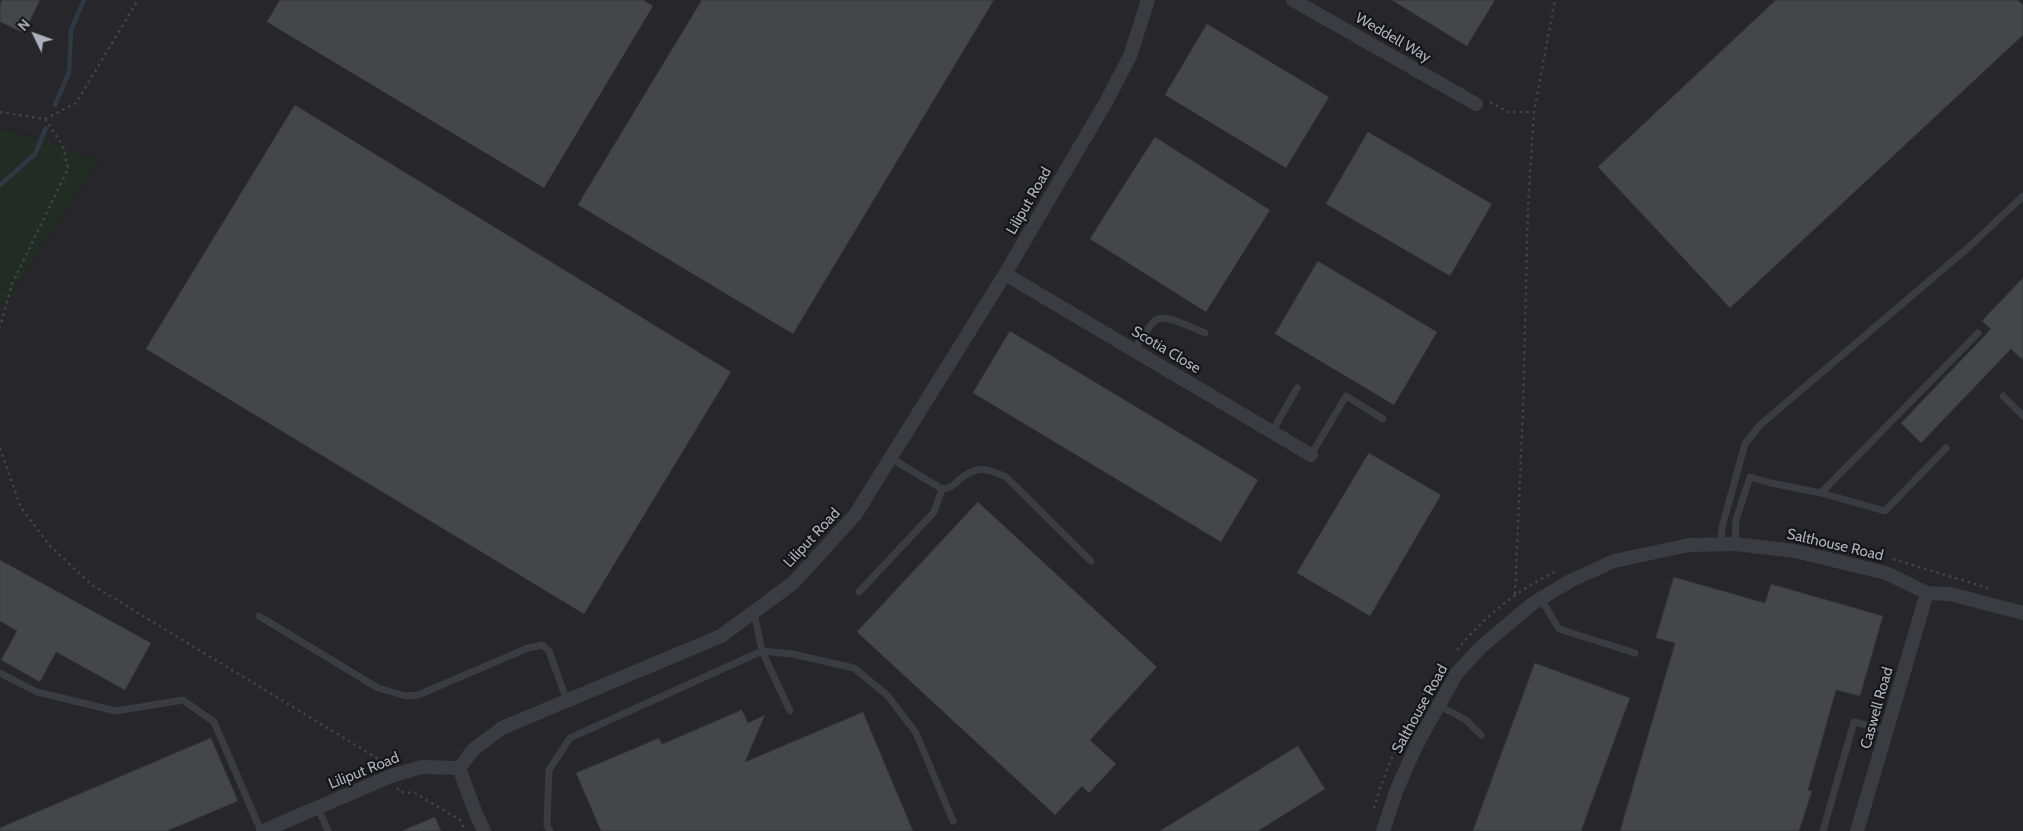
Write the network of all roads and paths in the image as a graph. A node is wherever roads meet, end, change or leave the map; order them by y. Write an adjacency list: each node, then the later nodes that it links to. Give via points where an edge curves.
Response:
1 (138, 0): 8 (path, via 76,103)
2 (1148, 0): 10 (street, Liliput Road, via 1130,56)
3 (1294, 0): 5 (street, Weddell Way)
4 (1555, 0): 7 (path)
5 (1476, 104): 7 (path, via 1482,97 1508,112)
6 (0, 112): 8 (path)
7 (1534, 112): 30 (path)
8 (45, 119): 11 (path, via 63,146 68,169 12,284)
9 (2023, 196): 26 (lane, via 1969,247 1760,425 1745,444 1722,527)
10 (1006, 274): 14 (street, Scotia Close); 23 (street, Liliput Road)
11 (0, 327)
12 (1978, 333): 25 (lane)
13 (1205, 334): 14 (lane, via 1161,318 1153,323)
14 (1134, 350): 19 (street, Scotia Close)
15 (1297, 388): 19 (lane)
16 (2003, 396): 17 (lane)
17 (2023, 416)
18 (1384, 419): 22 (lane, via 1346,396)
19 (1272, 432): 22 (street, Scotia Close)
20 (0, 448): 43 (path, via 21,508 51,547 92,585)
21 (1946, 448): 25 (lane, via 1885,511)
22 (1311, 455)
23 (891, 458): 24 (lane); 32 (street, Liliput Road, via 855,516 793,583)
24 (942, 489): 27 (lane, via 951,488 967,473 989,469 1006,477); 28 (lane, via 934,512)
25 (1821, 493): 26 (lane, via 1750,477)
26 (1728, 544): 29 (street, Salthouse Road, via 1796,551 1886,573); 31 (street, Salthouse Road, via 1689,545 1614,561 1570,581)
27 (1091, 561)
28 (859, 592)
29 (1927, 593): 33 (street, Salthouse Road, via 1950,594); 41 (street, Caswell Road)
30 (1515, 594)
31 (1541, 599): 36 (lane, via 1559,629); 39 (street, Salthouse Road, via 1481,647 1457,673)
32 (754, 611): 35 (lane); 38 (street, Liliput Road, via 721,636)
33 (2023, 613)
34 (259, 616): 38 (lane, via 378,688 406,696 418,695 542,644 549,651)
35 (762, 651): 40 (lane); 47 (lane, via 792,654 854,668 888,696 916,733); 52 (lane, via 570,738 549,770 547,825)
36 (1635, 653)
37 (0, 673): 48 (lane, via 37,692 116,711 183,700 214,722)
38 (567, 701): 44 (street, Liliput Road, via 502,728 474,749)
39 (1438, 705): 42 (lane, via 1466,720); 53 (street, Salthouse Road, via 1416,744)
40 (790, 711)
41 (1887, 730): 54 (lane, via 1854,722); 55 (street, Caswell Road)
42 (1481, 735)
43 (386, 763)
44 (459, 768): 46 (street, Liliput Road, via 421,767 391,776); 51 (street)
45 (396, 784): 50 (path, via 400,792 415,793 460,820)
46 (318, 808): 48 (street, Liliput Road); 49 (lane)
47 (954, 822)
48 (262, 831)
49 (328, 831)
50 (465, 831)
51 (484, 831)
52 (550, 831)
53 (1383, 831)
54 (1823, 831)
55 (1857, 831)

